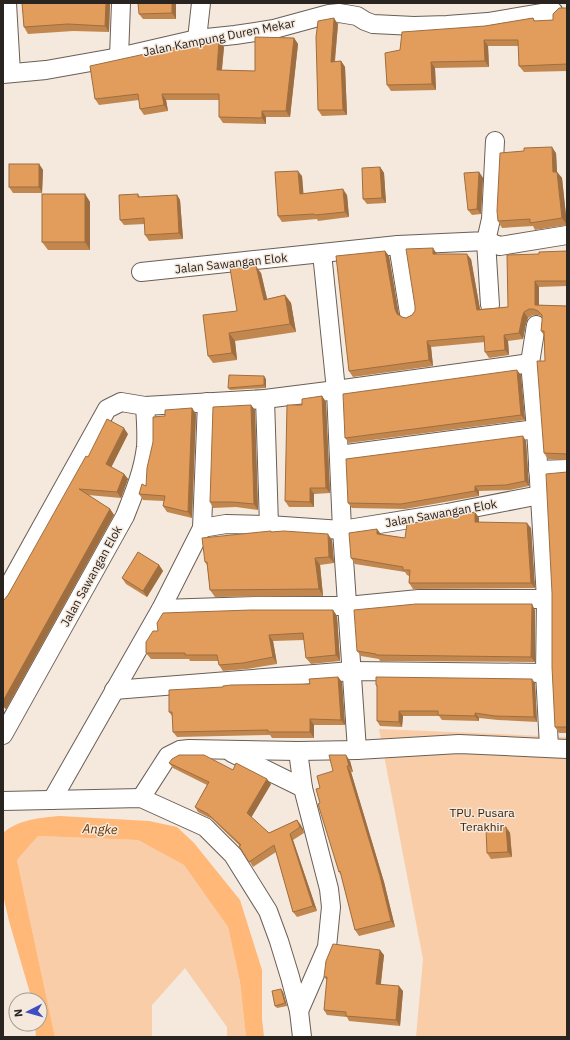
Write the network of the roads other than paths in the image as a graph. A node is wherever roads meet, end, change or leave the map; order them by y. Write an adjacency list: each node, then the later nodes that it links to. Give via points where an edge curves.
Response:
1 (7, 3): 7 (street)
2 (121, 3): 6 (street)
3 (201, 3): 5 (street)
4 (557, 8): 5 (street, Jalan Kampung Duren Mekar, via 488,22 447,26 373,24 357,16 339,13 274,29)
5 (196, 39): 6 (street, Jalan Kampung Duren Mekar)
6 (119, 57): 7 (street, Jalan Kampung Duren Mekar, via 46,70)
7 (7, 73)
8 (495, 141): 10 (street, via 491,219)
9 (567, 235): 10 (street, Jalan Sawangan Elok, via 500,246)
10 (486, 241): 11 (street, Jalan Sawangan Elok); 14 (street)
11 (398, 245): 12 (street, Jalan Sawangan Elok); 15 (street)
12 (322, 253): 13 (street, Jalan Sawangan Elok); 18 (street)
13 (141, 272)
14 (490, 304)
15 (409, 313)
16 (536, 325): 17 (street)
17 (530, 363): 18 (street); 22 (street)
18 (336, 390): 19 (street); 23 (street)
19 (265, 399): 20 (street); 27 (street)
20 (207, 402): 21 (street); 28 (street)
21 (146, 406): 30 (street, via 120,402 107,409); 37 (street, Jalan Sawangan Elok, via 146,445 143,464 125,516)
22 (536, 429): 23 (street); 25 (street)
23 (339, 455): 29 (street)
24 (567, 469): 25 (street)
25 (538, 470): 26 (street)
26 (540, 495): 29 (street, Jalan Sawangan Elok); 31 (street)
27 (269, 525): 28 (street, Jalan Sawangan Elok, via 226,524); 29 (street, Jalan Sawangan Elok)
28 (202, 528): 33 (street)
29 (342, 530): 32 (street)
30 (3, 596)
31 (546, 599): 32 (street, via 419,599); 35 (street)
32 (347, 606): 33 (street); 34 (street)
33 (160, 609): 36 (street)
34 (352, 670): 35 (street); 36 (street); 40 (street)
35 (545, 674): 38 (street)
36 (114, 690): 45 (street)
37 (3, 735)
38 (549, 747): 39 (street); 40 (street, via 459,744)
39 (567, 749)
40 (357, 750): 42 (street)
41 (227, 751): 42 (street); 43 (street); 44 (street, via 189,749 168,756)
42 (298, 751): 43 (street)
43 (303, 788): 47 (street, via 331,906 326,947)
44 (141, 798): 45 (street); 47 (street, via 205,827 233,855 268,911)
45 (52, 800): 46 (street)
46 (3, 801)
47 (299, 1011): 48 (street)
48 (302, 1037)

